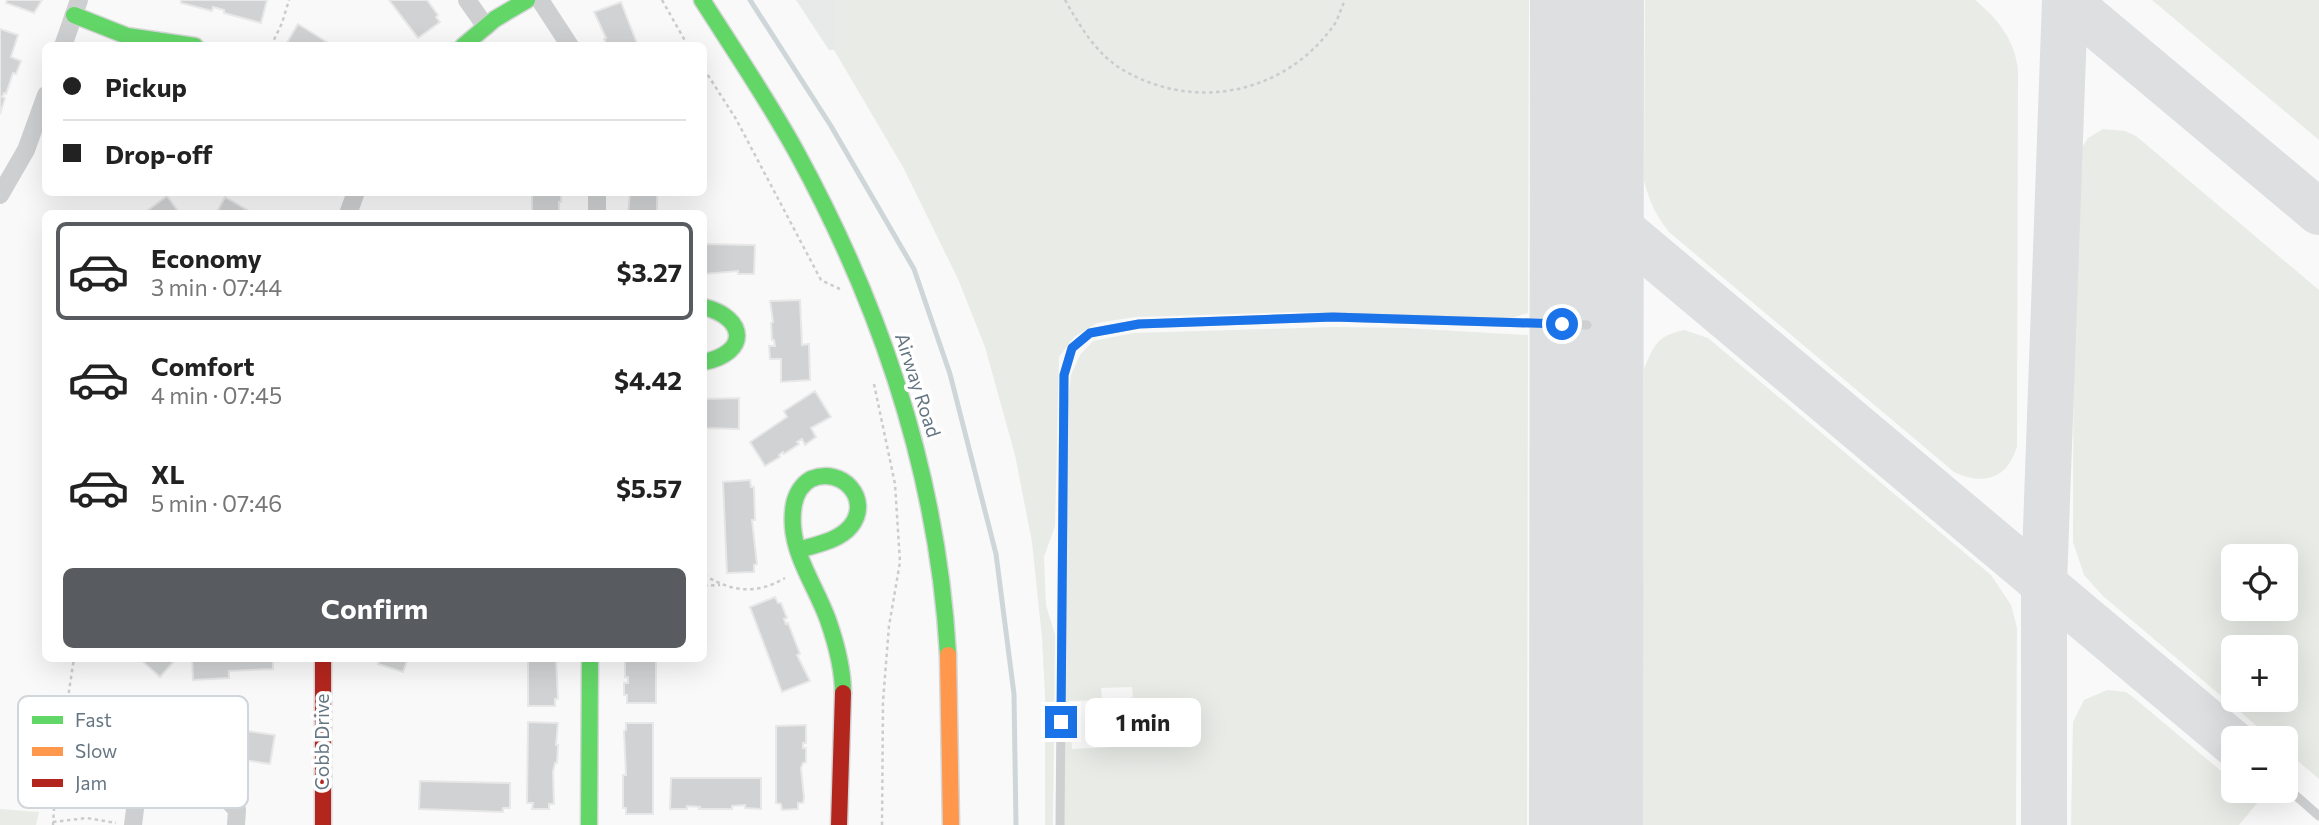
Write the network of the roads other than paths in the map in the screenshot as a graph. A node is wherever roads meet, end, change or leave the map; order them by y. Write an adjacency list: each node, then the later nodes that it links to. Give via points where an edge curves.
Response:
1 (467, 0): 6 (street)
2 (527, 0): 6 (street)
3 (540, 0): 10 (street)
4 (702, 0): 28 (street, Airway Road, via 765,98 818,194 862,286 912,424 937,547 949,645)
5 (77, 8): 7 (street); 8 (street, via 127,36)
6 (486, 27): 9 (street)
7 (64, 42)
8 (168, 42)
9 (468, 42)
10 (567, 42)
11 (42, 106): 12 (street, via 26,150)
12 (0, 195)
13 (707, 308): 15 (street, via 725,312 733,320 737,339 726,357)
14 (1587, 325): 29 (lane, via 1333,317 1139,324 1090,333 1072,348 1064,375)
15 (707, 362)
16 (798, 550): 16 (street, via 792,510 796,494 812,478 824,475 844,480 856,496 856,522 838,536); 27 (street, via 829,622 842,676)
17 (323, 662): 20 (street, Cobb Drive)
18 (331, 662): 20 (lane)
19 (590, 662): 26 (street)
20 (322, 685): 25 (street, Cobb Drive)
21 (2298, 798): 23 (lane)
22 (235, 808): 24 (street)
23 (2319, 816)
24 (236, 825)
25 (323, 825)
26 (589, 825)
27 (839, 825)
28 (951, 825)
29 (1059, 825)

